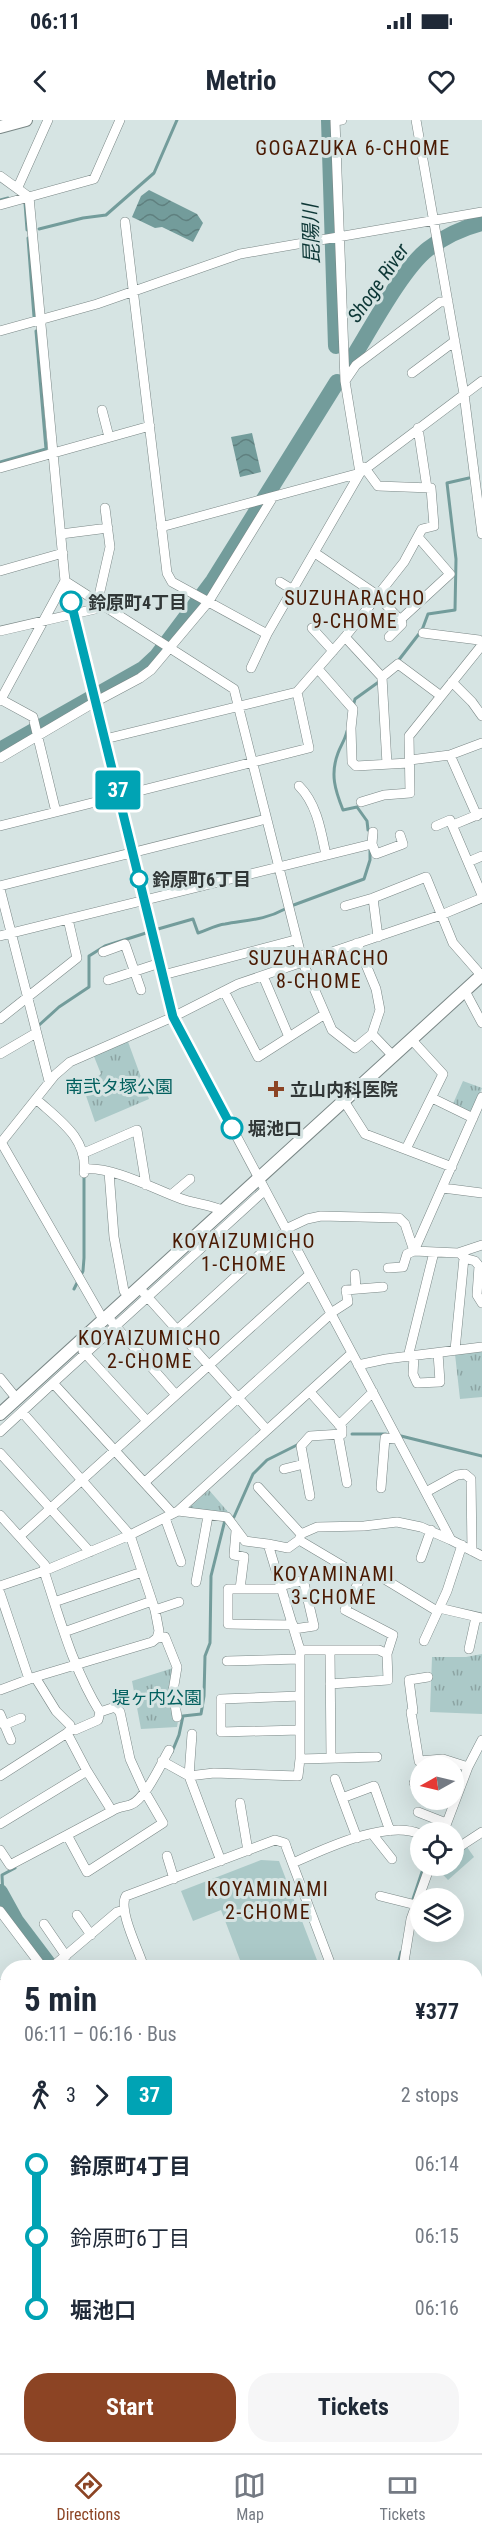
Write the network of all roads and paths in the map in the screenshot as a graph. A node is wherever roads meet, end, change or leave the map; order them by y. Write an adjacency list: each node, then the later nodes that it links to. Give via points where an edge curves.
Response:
1 (26, 120): 6 (main road)
2 (48, 120): 8 (street)
3 (120, 120): 9 (street, via 94,180)
4 (338, 120): 14 (street)
5 (416, 120): 12 (street)
6 (0, 127)
7 (0, 176): 8 (street)
8 (18, 187): 9 (street)
9 (29, 196): 10 (street); 17 (street)
10 (0, 205)
11 (482, 212): 12 (street)
12 (434, 220): 14 (street); 16 (street)
13 (126, 222): 15 (street)
14 (335, 237): 15 (street, via 240,254); 21 (street)
15 (134, 291): 17 (street); 25 (street)
16 (448, 301): 19 (street); 21 (street, via 440,302 356,365)
17 (42, 319): 18 (street); 28 (street)
18 (0, 331)
19 (455, 341): 20 (street); 23 (street)
20 (413, 370)
21 (345, 381): 30 (street)
22 (482, 381): 23 (street)
23 (464, 394): 26 (street); 31 (street)
24 (102, 410): 27 (street)
25 (150, 426): 27 (street); 35 (street)
26 (418, 428): 30 (street); 32 (street)
27 (109, 437): 28 (street)
28 (54, 452): 29 (street); 37 (street)
29 (0, 468)
30 (362, 470): 32 (street, via 378,486); 33 (street); 40 (street)
31 (478, 474): 38 (street)
32 (427, 488): 39 (street, via 431,488 434,526 422,529)
33 (267, 498): 35 (street); 48 (street)
34 (105, 508): 36 (street)
35 (161, 527): 48 (street, via 167,573 172,582)
36 (108, 528): 37 (street); 47 (street, via 110,547)
37 (61, 534): 41 (street)
38 (482, 534)
39 (418, 537): 46 (street); 51 (street, via 450,574)
40 (315, 553): 45 (street); 46 (street)
41 (63, 554): 42 (street); 43 (street)
42 (0, 571)
43 (65, 581): 47 (street); 50 (street); 52 (street)
44 (280, 582): 45 (street)
45 (293, 590): 56 (street)
46 (377, 595): 51 (street); 57 (street)
47 (98, 600): 49 (street)
48 (209, 601): 56 (street); 59 (street)
49 (108, 606): 50 (street); 59 (street)
50 (74, 613): 52 (street); 68 (street)
51 (400, 620): 58 (street, via 402,624)
52 (42, 621): 54 (street); 69 (street)
53 (312, 628): 61 (street)
54 (0, 631)
55 (423, 633): 60 (street, via 479,640)
56 (267, 634): 62 (street)
57 (345, 637): 61 (street); 64 (street)
58 (389, 637)
59 (167, 644): 68 (street, via 151,670); 70 (street, via 234,688)
60 (482, 644): 65 (street)
61 (333, 651): 63 (street)
62 (250, 668)
63 (318, 669): 66 (street); 79 (street, via 353,709 352,762 356,766)
64 (382, 677): 67 (street, via 398,664); 79 (street)
65 (452, 682): 67 (street); 71 (street)
66 (297, 692): 70 (street); 78 (street, via 309,748)
67 (441, 696): 77 (street, via 409,736)
68 (94, 698): 72 (street); 73 (street)
69 (0, 700): 72 (street, via 33,717)
70 (238, 706): 73 (street); 78 (street)
71 (482, 716)
72 (37, 730): 76 (street); 83 (street)
73 (105, 740): 81 (street)
74 (482, 743): 75 (street)
75 (450, 755): 77 (street); 84 (street)
76 (0, 758)
77 (410, 762): 79 (street); 82 (street, via 410,793)
78 (252, 763): 81 (street); 85 (street)
79 (387, 764)
80 (300, 786): 93 (street, via 319,822)
81 (119, 795): 83 (street); 92 (street)
82 (361, 802)
83 (56, 812): 87 (street)
84 (479, 814): 86 (street)
85 (266, 819): 92 (street); 96 (street)
86 (453, 825): 88 (street, via 450,820); 95 (street)
87 (0, 826)
88 (436, 826)
89 (373, 832): 91 (street)
90 (400, 835): 91 (street, via 403,844 376,854)
91 (372, 844): 93 (street)
92 (133, 853): 97 (street); 100 (street)
93 (326, 855): 96 (street)
94 (482, 856): 95 (street)
95 (468, 862): 98 (street)
96 (278, 867): 100 (street); 107 (street)
97 (0, 887): 104 (street)
98 (482, 897): 102 (street)
99 (373, 898): 101 (street); 102 (street, via 426,877); 106 (street)
100 (145, 900): 103 (street); 110 (street)
101 (345, 906)
102 (441, 915): 106 (street); 114 (street, via 453,943)
103 (68, 919): 104 (street); 120 (street, via 77,958)
104 (11, 933): 105 (street); 120 (street)
105 (0, 936)
106 (378, 937): 108 (street)
107 (295, 940): 111 (street); 113 (street)
108 (357, 943): 111 (street); 126 (street, via 376,988 380,1010)
109 (103, 952): 112 (street, via 124,944)
110 (160, 963): 112 (street); 113 (street)
111 (303, 963): 115 (street); 121 (street)
112 (135, 971): 116 (street); 117 (street)
113 (163, 975): 122 (street)
114 (482, 975): 119 (main road)
115 (263, 976): 118 (street); 127 (street)
116 (108, 980)
117 (141, 990)
118 (224, 991): 122 (street); 127 (street, via 258,1057)
119 (465, 991): 124 (street); 128 (main road)
120 (26, 998): 123 (street); 125 (street)
121 (326, 1014): 126 (street, via 332,1029 355,1048); 127 (street)
122 (173, 1017): 131 (street, via 70,1062); 142 (street)
123 (0, 1019)
124 (482, 1023)
125 (36, 1033): 129 (street); 131 (street)
126 (372, 1034): 130 (street)
127 (289, 1037)
128 (411, 1039): 130 (main road); 133 (street, via 443,1074)
129 (0, 1054)
130 (393, 1056): 135 (main road)
131 (50, 1082): 134 (street)
132 (482, 1097): 136 (street)
133 (432, 1098): 136 (street); 138 (street)
134 (36, 1099): 137 (street); 139 (street, via 73,1132)
135 (344, 1101): 138 (street, via 364,1134); 142 (main road)
136 (473, 1118): 140 (street)
137 (2, 1139): 164 (street, via 79,1281)
138 (406, 1149): 140 (street)
139 (84, 1153): 141 (street, via 85,1171); 144 (street, via 137,1130)
140 (452, 1167): 145 (street)
141 (109, 1172): 144 (street); 161 (street, via 124,1291)
142 (258, 1178): 146 (street); 149 (main road)
143 (190, 1179): 148 (street)
144 (146, 1185): 148 (street)
145 (443, 1188): 147 (street); 152 (street)
146 (265, 1190): 150 (street); 161 (street)
147 (482, 1193)
148 (171, 1195): 149 (street)
149 (224, 1211): 161 (main road)
150 (286, 1230): 152 (street, via 321,1216 394,1217 405,1224); 156 (street); 165 (street)
151 (482, 1245): 154 (street)
152 (414, 1251): 153 (street); 155 (street, via 407,1254 403,1267)
153 (434, 1252): 154 (street); 171 (street)
154 (462, 1255): 158 (street, via 478,1264); 168 (street)
155 (388, 1268)
156 (310, 1274): 163 (street); 172 (street)
157 (355, 1274): 160 (street)
158 (480, 1286): 162 (street, via 477,1295)
159 (383, 1287): 160 (street)
160 (356, 1289): 163 (street, via 346,1290 348,1302)
161 (139, 1294): 164 (main road); 165 (street)
162 (482, 1303)
163 (331, 1315): 169 (street); 179 (street)
164 (109, 1321): 167 (main road); 178 (street)
165 (177, 1330): 172 (street)
166 (482, 1347): 168 (street)
167 (82, 1349): 175 (street); 180 (main road); 183 (street)
168 (455, 1350): 170 (street)
169 (352, 1353): 173 (street); 176 (street)
170 (438, 1353): 171 (street); 171 (street, via 440,1382 417,1383)
171 (411, 1357): 173 (street)
172 (208, 1365): 178 (street); 179 (street)
173 (358, 1365): 177 (street)
174 (0, 1378): 180 (street)
175 (53, 1383): 181 (street); 188 (street)
176 (310, 1392): 184 (street); 185 (street)
177 (373, 1392): 184 (street); 187 (street)
178 (176, 1395): 183 (street)
179 (237, 1397): 185 (street); 195 (street)
180 (17, 1399): 182 (main road)
181 (22, 1413): 186 (street); 194 (street)
182 (0, 1414)
183 (147, 1421): 188 (street)
184 (339, 1429): 192 (street, via 310,1436 301,1446); 196 (street)
185 (267, 1430): 202 (street)
186 (0, 1432)
187 (397, 1439): 191 (street, via 385,1438); 199 (street)
188 (115, 1451): 194 (street); 195 (street)
189 (0, 1453): 201 (street)
190 (372, 1457): 191 (street)
191 (383, 1458): 198 (street)
192 (304, 1464): 193 (street); 200 (street)
193 (284, 1470)
194 (82, 1481): 201 (street); 207 (street)
195 (145, 1482): 202 (street)
196 (347, 1483)
197 (258, 1487): 209 (street)
198 (381, 1488)
199 (426, 1492): 210 (street); 213 (street, via 457,1475 465,1474 471,1479)
200 (310, 1496)
201 (51, 1509): 208 (street); 214 (street)
202 (172, 1514): 204 (street); 207 (street); 217 (street)
203 (0, 1515): 208 (street)
204 (208, 1515): 206 (street, via 226,1517); 221 (street)
205 (431, 1530): 209 (street, via 397,1522 317,1527); 210 (street); 216 (street)
206 (236, 1531): 211 (street, via 245,1541); 224 (street, via 234,1555 244,1557)
207 (130, 1535): 214 (street); 219 (street)
208 (20, 1536): 218 (street, via 45,1565)
209 (300, 1537): 211 (street, via 288,1548); 237 (street, via 358,1575 359,1581 345,1610 393,1635)
210 (451, 1540): 212 (street)
211 (268, 1544): 223 (street)
212 (462, 1545): 213 (street); 228 (street)
213 (472, 1551): 215 (street)
214 (90, 1552): 218 (street)
215 (482, 1556)
216 (421, 1558)
217 (181, 1562)
218 (44, 1571): 222 (street); 225 (street)
219 (142, 1572): 225 (street); 227 (street)
220 (386, 1580): 228 (street)
221 (196, 1582)
222 (1, 1586): 241 (street)
223 (280, 1587): 224 (street); 230 (street); 230 (street, via 304,1583 314,1626)
224 (240, 1589): 230 (street, via 228,1589 228,1624)
225 (54, 1602): 231 (street)
226 (179, 1602): 227 (street)
227 (153, 1606): 231 (street); 232 (street)
228 (438, 1610): 229 (street); 233 (street)
229 (479, 1618): 234 (street)
230 (294, 1627): 236 (street)
231 (64, 1632): 239 (street)
232 (157, 1638): 239 (street); 246 (street, via 165,1637 177,1667 173,1691)
233 (424, 1641)
234 (469, 1649)
235 (330, 1651): 236 (street); 237 (street, via 379,1650); 242 (street)
236 (299, 1654): 238 (street); 244 (street)
237 (387, 1654): 242 (street, via 388,1680)
238 (227, 1661)
239 (76, 1665): 241 (street); 245 (street)
240 (428, 1677): 256 (street, via 409,1680)
241 (32, 1678): 243 (street); 250 (street, via 70,1725)
242 (330, 1684): 258 (street)
243 (0, 1690)
244 (300, 1696): 249 (street); 249 (street, via 221,1699 221,1732)
245 (100, 1712): 250 (street, via 98,1720); 267 (street, via 115,1707 120,1712 130,1760)
246 (177, 1717)
247 (21, 1718): 248 (street)
248 (2, 1721): 252 (street)
249 (300, 1730): 259 (street)
250 (69, 1731): 263 (street); 264 (street)
251 (192, 1734): 265 (street)
252 (11, 1740)
253 (482, 1740): 255 (street)
254 (169, 1750): 260 (street)
255 (480, 1750): 262 (street)
256 (418, 1756)
257 (377, 1757): 258 (street)
258 (331, 1758): 259 (street)
259 (300, 1759): 265 (street, via 298,1776)
260 (162, 1761): 265 (street); 267 (street)
261 (464, 1766): 262 (street)
262 (468, 1767): 273 (street)
263 (87, 1771): 270 (street); 274 (street)
264 (0, 1776)
265 (189, 1776): 286 (street)
266 (335, 1779): 268 (street)
267 (145, 1792): 270 (street, via 131,1805 121,1805); 278 (street, via 164,1823 87,1872)
268 (342, 1797): 275 (street, via 374,1786); 280 (street)
269 (240, 1802): 283 (street)
270 (112, 1811): 278 (street)
271 (417, 1812): 272 (street)
272 (443, 1822)
273 (446, 1822)
274 (0, 1824)
275 (390, 1830): 276 (street); 279 (street)
276 (410, 1830)
277 (482, 1833): 281 (street)
278 (67, 1834): 282 (street, via 10,1865)
279 (373, 1835): 280 (street); 285 (street)
280 (357, 1838): 287 (street)
281 (464, 1844)
282 (0, 1850)
283 (248, 1851): 286 (street); 287 (street, via 280,1841 285,1843)
284 (167, 1856): 288 (street)
285 (392, 1859)
286 (221, 1861): 288 (street)
287 (293, 1863): 301 (street)
288 (174, 1878): 291 (street, via 126,1896)
289 (380, 1896): 290 (street)
290 (410, 1904)
291 (124, 1910): 296 (street); 300 (street)
292 (0, 1911): 298 (street)
293 (77, 1916): 296 (street)
294 (44, 1924): 297 (street)
295 (410, 1934): 302 (street)
296 (92, 1935): 297 (street)
297 (66, 1956): 299 (street)
298 (33, 1960)
299 (61, 1960)
300 (141, 1960)
301 (329, 1960)
302 (405, 1960)

